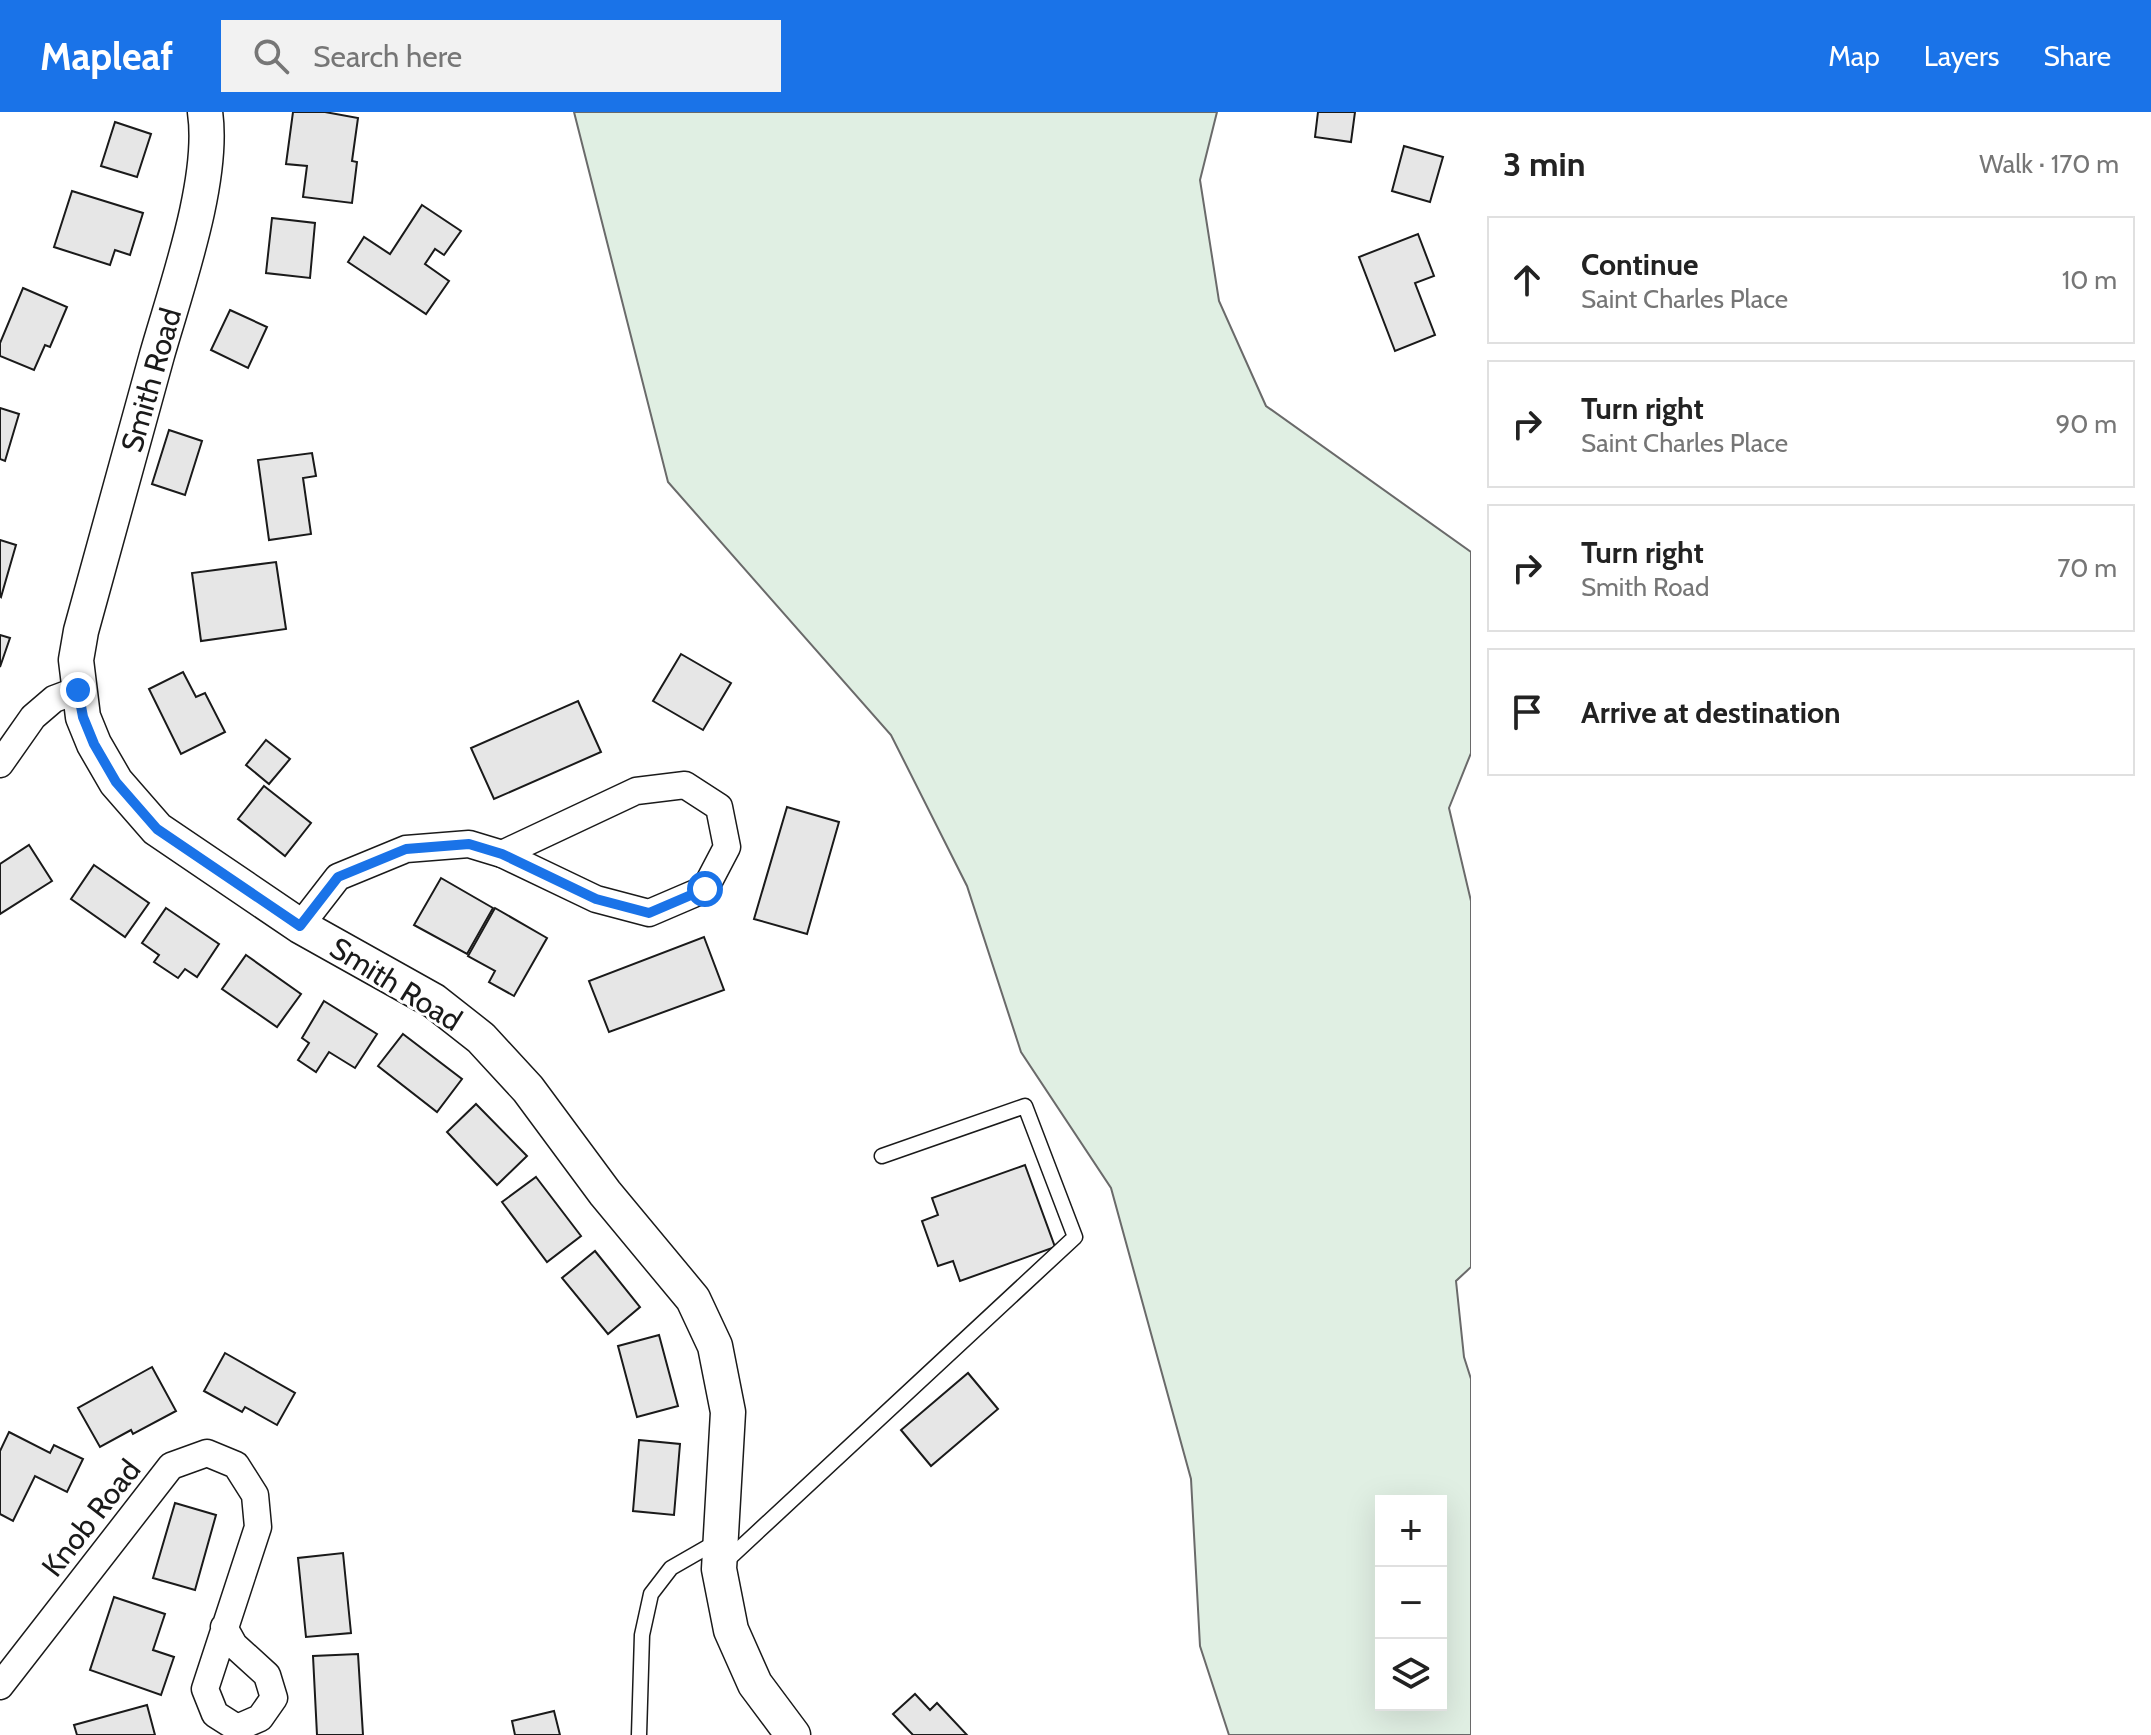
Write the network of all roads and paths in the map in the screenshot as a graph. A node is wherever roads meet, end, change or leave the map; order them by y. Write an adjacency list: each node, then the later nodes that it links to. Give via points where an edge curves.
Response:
1 (205, 112): 2 (street, Smith Road, via 205,168 186,255 81,631)
2 (78, 690): 3 (street, via 54,699 33,717); 5 (street, Smith Road, via 94,744 116,782 157,829)
3 (3, 755)
4 (502, 854): 4 (street, via 636,791 685,785 719,807 727,847 705,889 649,913 596,899); 5 (street, via 469,844 406,849 338,877)
5 (300, 926): 7 (street, Smith Road, via 434,1001 481,1038 528,1089 693,1299 715,1346 728,1412)
6 (882, 1156): 7 (lane, via 1025,1106 1075,1237)
7 (719, 1555): 10 (lane, via 671,1568 651,1594 642,1635); 11 (street, Smith Road, via 731,1630 755,1684)
8 (224, 1627): 9 (street, Knob Road, via 258,1527 255,1495 236,1465 207,1453 171,1466)
9 (0, 1686)
10 (639, 1735)
11 (793, 1735)

